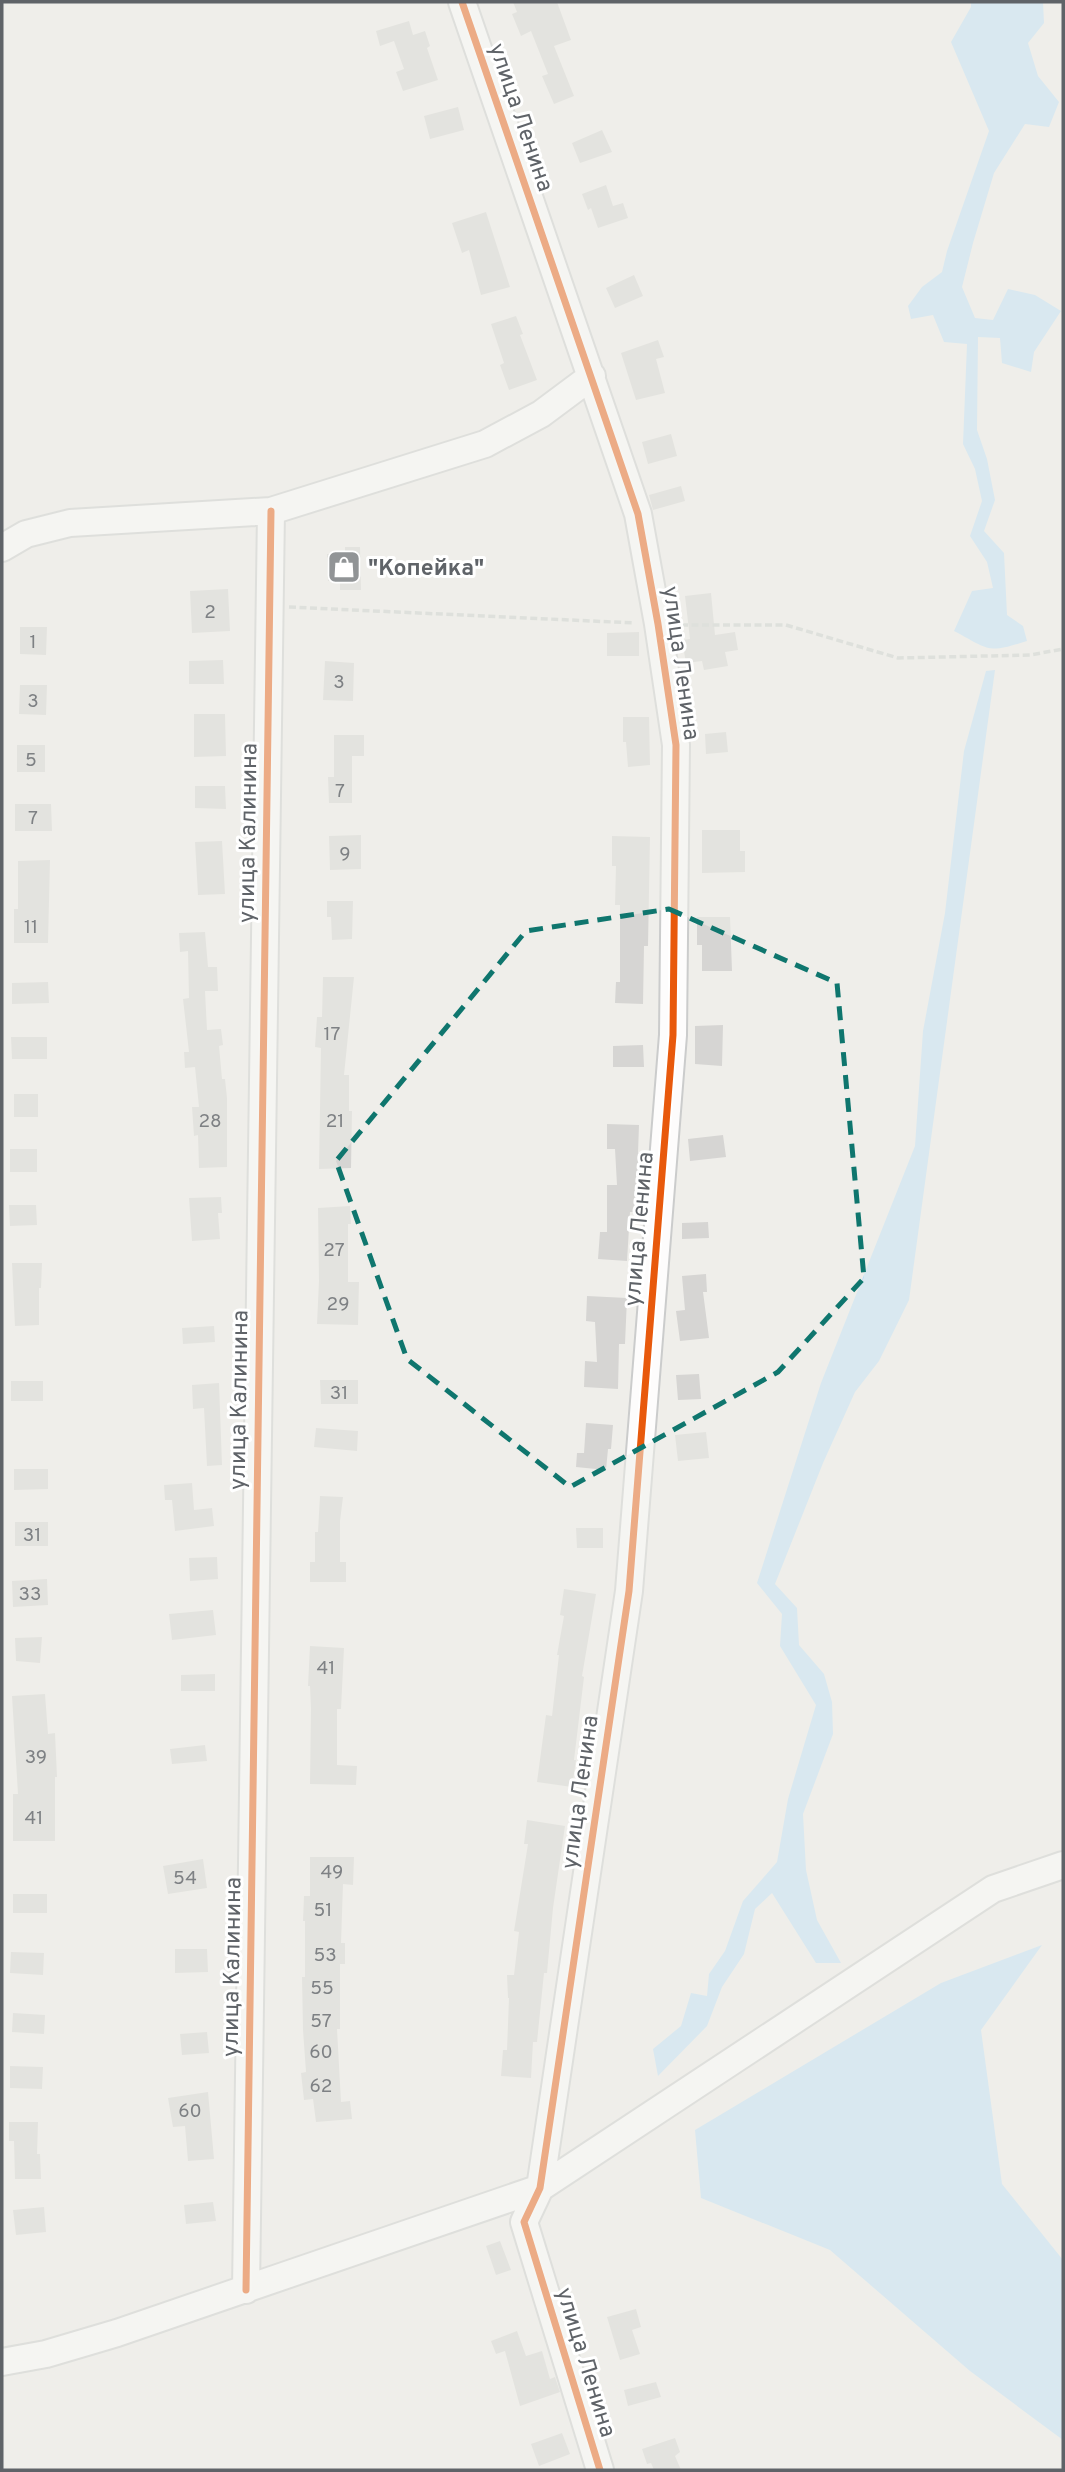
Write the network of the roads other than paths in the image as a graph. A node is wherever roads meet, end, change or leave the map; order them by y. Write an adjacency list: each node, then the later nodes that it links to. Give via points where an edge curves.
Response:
1 (462, 2): 2 (street, улица Ленина)
2 (592, 376): 3 (street, via 541,414 485,444); 6 (street, улица Ленина, via 638,514 676,745 673,1035 629,1591)
3 (271, 511): 4 (street, via 69,523 26,534); 7 (street, улица Калинина)
4 (2, 548)
5 (1063, 1865): 6 (street, via 993,1889)
6 (540, 2188): 7 (street); 9 (street, улица Ленина, via 524,2222)
7 (246, 2290): 8 (street, via 94,2340)
8 (2, 2362)
9 (600, 2470)

